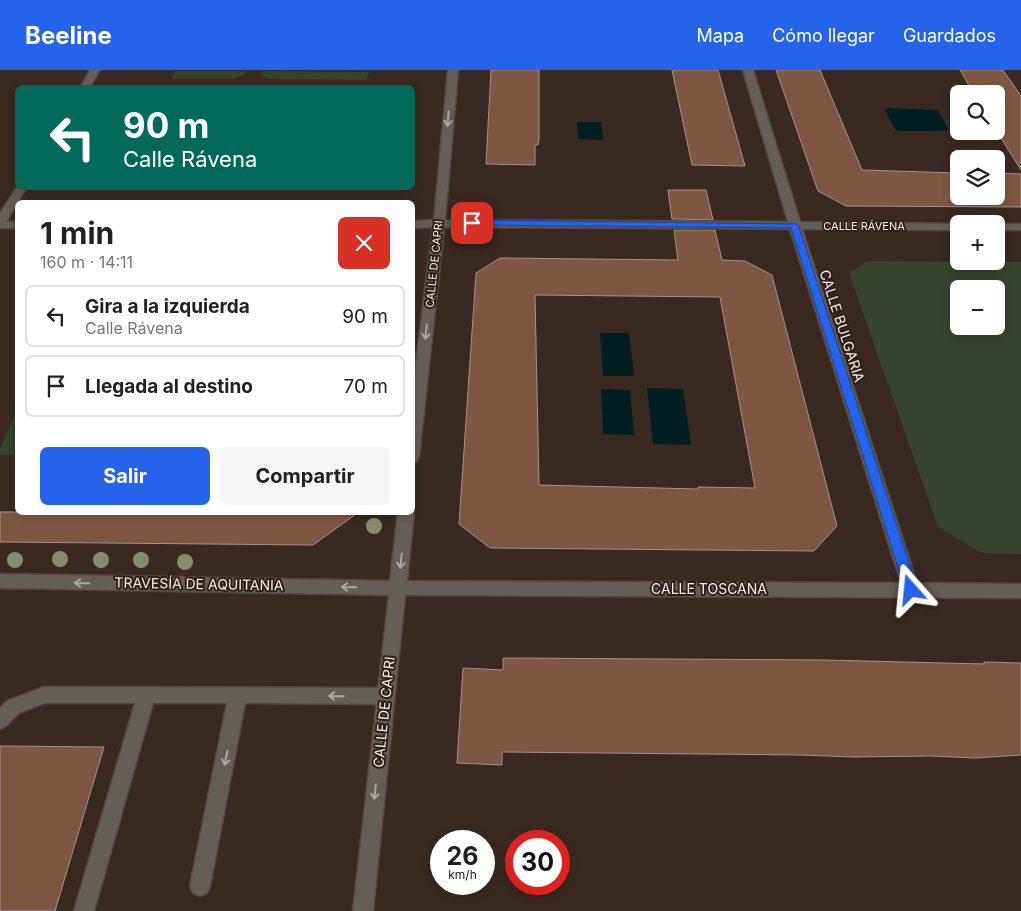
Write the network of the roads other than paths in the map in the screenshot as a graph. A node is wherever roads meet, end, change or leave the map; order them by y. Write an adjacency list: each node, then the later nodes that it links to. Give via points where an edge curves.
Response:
1 (95, 70): 4 (street)
2 (453, 70): 7 (street, CALLE DE CAPRI, one-way to 7)
3 (748, 70): 10 (street, CALLE BULGARIA)
4 (86, 85)
5 (20, 190): 6 (street)
6 (0, 223): 8 (street)
7 (439, 223): 9 (street, CALLE RÁVENA); 10 (street, CALLE RÁVENA); 14 (street, CALLE DE CAPRI, one-way to 14)
8 (15, 225)
9 (415, 225)
10 (795, 226): 11 (street, CALLE RÁVENA); 18 (street, CALLE BULGARIA)
11 (950, 227)
12 (1005, 227): 13 (street)
13 (1021, 227)
14 (415, 431)
15 (406, 515): 17 (street, CALLE DE CAPRI, one-way to 17)
16 (0, 581): 17 (street, TRAVESÍA DE AQUITANIA, one-way to 16)
17 (398, 588): 18 (street, CALLE TOSCANA); 22 (street, CALLE DE CAPRI)
18 (911, 590): 19 (street, CALLE TOSCANA)
19 (1021, 591)
20 (146, 695): 21 (street); 23 (street, via 44,695 13,707); 25 (street)
21 (238, 695): 22 (street, one-way to 21); 24 (street, one-way to 24)
22 (385, 696): 26 (street, CALLE DE CAPRI, one-way to 26)
23 (0, 720)
24 (200, 886)
25 (84, 911)
26 (363, 911)

